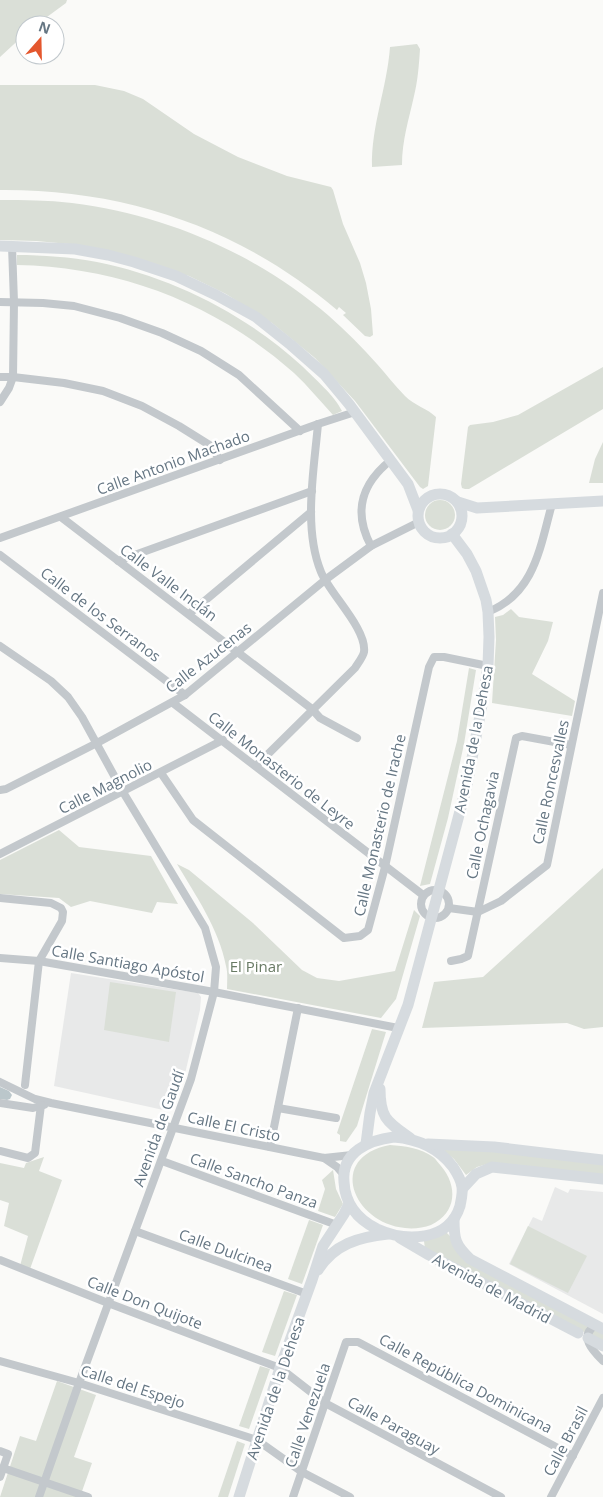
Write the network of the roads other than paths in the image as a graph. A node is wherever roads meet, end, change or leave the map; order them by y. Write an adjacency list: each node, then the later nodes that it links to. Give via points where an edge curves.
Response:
1 (0, 246): 2 (street)
2 (12, 246): 4 (street); 8 (street, via 108,255 176,276 216,295 256,318 291,345 324,374)
3 (0, 302): 4 (street)
4 (14, 302): 6 (street); 10 (street, via 74,306 162,333 201,351 239,375)
5 (0, 377): 6 (street)
6 (13, 377): 7 (street); 11 (street, via 103,391 142,406 211,446)
7 (0, 402)
8 (355, 412): 9 (street, Calle Antonio Machado); 12 (street)
9 (318, 424): 10 (street, Calle Antonio Machado); 14 (street)
10 (300, 431): 11 (street, Calle Antonio Machado)
11 (220, 460): 23 (street, Calle Antonio Machado)
12 (391, 460): 13 (street); 27 (street, via 381,468 364,494 362,522)
13 (408, 484): 15 (street); 20 (street)
14 (312, 491): 21 (street); 29 (street)
15 (428, 497): 17 (street, via 444,494); 20 (street)
16 (603, 501): 18 (street)
17 (458, 502): 19 (street); 22 (street)
18 (552, 504): 19 (street); 32 (street, via 534,567 523,586 502,607)
19 (477, 508): 22 (street)
20 (418, 510): 24 (street)
21 (311, 512): 30 (street, via 312,545); 33 (street)
22 (462, 516): 25 (street, via 461,523)
23 (61, 517): 26 (street, Calle Antonio Machado); 29 (street, Calle Valle Inclán)
24 (419, 522): 25 (street, via 432,537); 27 (street, Calle Azucenas)
25 (452, 534): 32 (street, Avenida de la Dehesa, via 476,571)
26 (0, 538)
27 (371, 546): 30 (street, Calle Azucenas)
28 (0, 555): 37 (street, Calle de los Serranos)
29 (118, 561): 33 (street, Calle Valle Inclán)
30 (325, 580): 35 (street, Calle Azucenas); 39 (street, via 353,621 364,644 364,654)
31 (603, 593): 43 (street, Calle Roncesvalles)
32 (488, 612): 36 (street, Avenida de la Dehesa)
33 (189, 614): 35 (street, Calle Valle Inclán)
34 (0, 646): 42 (street, Avenida de Gaudí, via 51,681 68,697)
35 (238, 652): 37 (street, Calle Azucenas); 39 (street, Calle Valle Inclán)
36 (488, 666): 49 (street, Calle Monasterio de Irache, via 434,658 429,668); 50 (street, Avenida de la Dehesa, via 467,786)
37 (185, 695): 38 (street, Calle Azucenas)
38 (173, 703): 41 (street, Calle Monasterio de Leyre); 42 (street, Calle Azucenas)
39 (312, 709): 40 (street, Calle Valle Inclán, via 320,718); 44 (street)
40 (357, 738)
41 (223, 740): 44 (street, Calle Monasterio de Leyre); 45 (street, Calle Magnolio)
42 (97, 743): 46 (street, Calle Azucenas); 47 (street, Avenida de Gaudí)
43 (571, 745): 54 (street, Calle Roncesvalles, via 547,865 501,901); 54 (street, Calle Ochagavia, via 522,736 516,738)
44 (256, 766): 49 (street, Calle Monasterio de Leyre)
45 (161, 773): 47 (street, Calle Magnolio); 49 (street, Calle Monasterio de Irache, via 193,820 344,938 360,936 368,930)
46 (0, 790)
47 (123, 792): 48 (street, Calle Magnolio); 59 (street, Avenida de Gaudí, via 205,928 216,967)
48 (0, 854)
49 (385, 867): 51 (street, Calle Monasterio de Leyre)
50 (440, 890): 51 (street, via 430,890); 53 (street, via 448,899); 55 (street, Avenida de la Dehesa)
51 (423, 895): 55 (street, via 420,904 424,914)
52 (0, 898): 57 (street, via 51,903 61,908 62,921)
53 (449, 908): 54 (street); 55 (street, via 445,915)
54 (478, 912): 58 (street, Calle Ochagavia, via 468,956)
55 (432, 918): 61 (street, Avenida de la Dehesa, via 408,1005)
56 (0, 958): 57 (street, Calle Santiago Apóstol)
57 (39, 961): 59 (street, Calle Santiago Apóstol); 65 (street)
58 (451, 961)
59 (214, 992): 60 (street, Calle Santiago Apóstol); 73 (street, Avenida de Gaudí, via 191,1080)
60 (298, 1008): 61 (street, Calle Santiago Apóstol); 71 (street)
61 (398, 1028): 62 (street, Avenida de la Dehesa)
62 (380, 1079): 74 (street, Avenida de la Dehesa, via 383,1115); 75 (street, Avenida de la Dehesa, via 374,1093)
63 (0, 1082): 64 (street, Calle El Cristo)
64 (9, 1085): 65 (street); 66 (street, Calle El Cristo)
65 (25, 1085): 66 (street)
66 (27, 1095): 68 (street, Calle El Cristo); 70 (street)
67 (0, 1103): 70 (street, Calle El Cristo)
68 (51, 1103): 69 (street, Calle El Cristo); 73 (street, Calle El Cristo)
69 (41, 1105): 70 (street, Calle El Cristo); 78 (street, via 35,1154 28,1158)
70 (20, 1107)
71 (278, 1108): 72 (street); 77 (street)
72 (336, 1118)
73 (173, 1128): 77 (street, Calle El Cristo); 82 (street, Avenida de Gaudí)
74 (411, 1139): 75 (street, via 389,1138); 76 (street)
75 (366, 1144): 79 (street)
76 (425, 1144): 81 (street, via 494,1147); 85 (street, via 448,1161)
77 (270, 1148): 80 (street, Calle El Cristo)
78 (0, 1151)
79 (352, 1154): 80 (street, Calle El Cristo); 83 (street)
80 (324, 1158): 83 (street, Calle El Cristo)
81 (603, 1160)
82 (162, 1161): 88 (street, Calle Sancho Panza); 89 (street, Avenida de Gaudí)
83 (343, 1174): 86 (street)
84 (603, 1179): 85 (street, via 492,1167 476,1174)
85 (462, 1188): 87 (street, via 461,1202)
86 (349, 1204): 88 (street, Avenida de la Dehesa); 90 (street, via 370,1225)
87 (454, 1219): 90 (street, via 439,1231 422,1237); 95 (street, Avenida de Madrid, via 456,1243 470,1259)
88 (337, 1225): 92 (street, Avenida de la Dehesa, via 323,1246)
89 (135, 1231): 93 (street, Calle Dulcinea); 94 (street, Avenida de Gaudí)
90 (392, 1235): 92 (street, Avenida de la Dehesa, via 366,1236 342,1246 324,1260); 96 (street, Avenida de Madrid)
91 (0, 1260): 94 (street, Calle Don Quijote)
92 (312, 1280): 93 (street, Avenida de la Dehesa)
93 (307, 1294): 101 (street, Avenida de la Dehesa)
94 (108, 1303): 101 (street, Calle Don Quijote); 102 (street, Avenida de Gaudí)
95 (599, 1327): 96 (street)
96 (583, 1336): 98 (street, Avenida de Madrid); 99 (street, Avenida de Madrid)
97 (346, 1342): 104 (street, Calle Venezuela); 107 (street, Calle República Dominicana, via 358,1342)
98 (603, 1346)
99 (603, 1360)
100 (0, 1361): 102 (street, Calle del Espejo)
101 (280, 1368): 104 (street, Calle Paraguay); 105 (street, Avenida de la Dehesa)
102 (79, 1383): 105 (street, Calle del Espejo); 111 (street, Avenida de Gaudí)
103 (603, 1398): 107 (street, Calle Brasil)
104 (325, 1403): 109 (street, Calle Venezuela); 117 (street, Calle Paraguay)
105 (256, 1440): 109 (street, Calle del Espejo); 114 (street, Avenida de la Dehesa)
106 (0, 1451): 108 (street, via 8,1454)
107 (573, 1456): 118 (street, Calle Brasil)
108 (3, 1468): 110 (street); 111 (street)
109 (302, 1472): 115 (street, Calle Venezuela); 116 (street, Calle del Espejo)
110 (0, 1477)
111 (44, 1482): 112 (street, Avenida de Gaudí); 113 (street)
112 (39, 1497)
113 (88, 1497)
114 (239, 1497)
115 (294, 1497)
116 (350, 1497)
117 (501, 1497)
118 (551, 1497)

